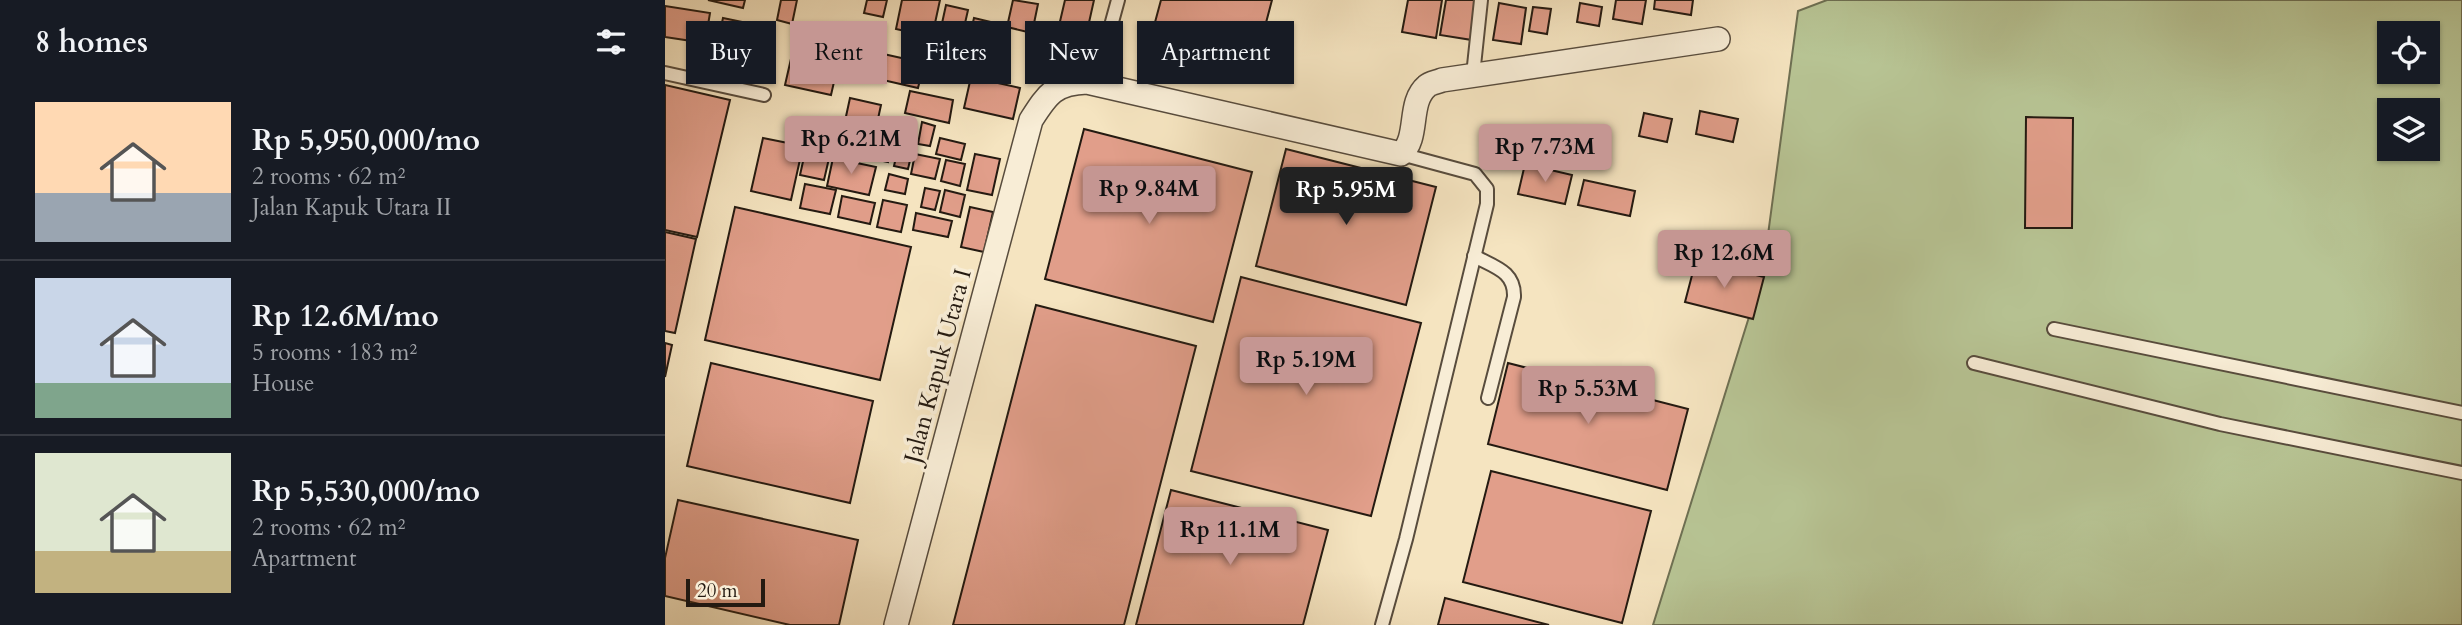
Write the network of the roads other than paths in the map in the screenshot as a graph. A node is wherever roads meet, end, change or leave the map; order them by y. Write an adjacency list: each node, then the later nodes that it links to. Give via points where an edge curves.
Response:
1 (1118, 0): 6 (lane)
2 (1481, 0): 5 (lane)
3 (1718, 39): 5 (street)
4 (665, 73): 7 (lane)
5 (1473, 75): 8 (street, via 1427,86 1418,98 1410,140)
6 (1095, 85): 8 (street); 15 (street, Jalan Kapuk Utara I, via 1074,83 1058,88 1047,95 1031,120)
7 (764, 95)
8 (1401, 154): 9 (lane, via 1475,174 1487,189)
9 (1474, 256): 12 (lane, via 1509,275 1514,285); 16 (lane)
10 (2054, 328): 13 (lane)
11 (1973, 363): 14 (lane, via 2220,424)
12 (1488, 398)
13 (2462, 413)
14 (2462, 473)
15 (896, 625)
16 (1382, 625)

